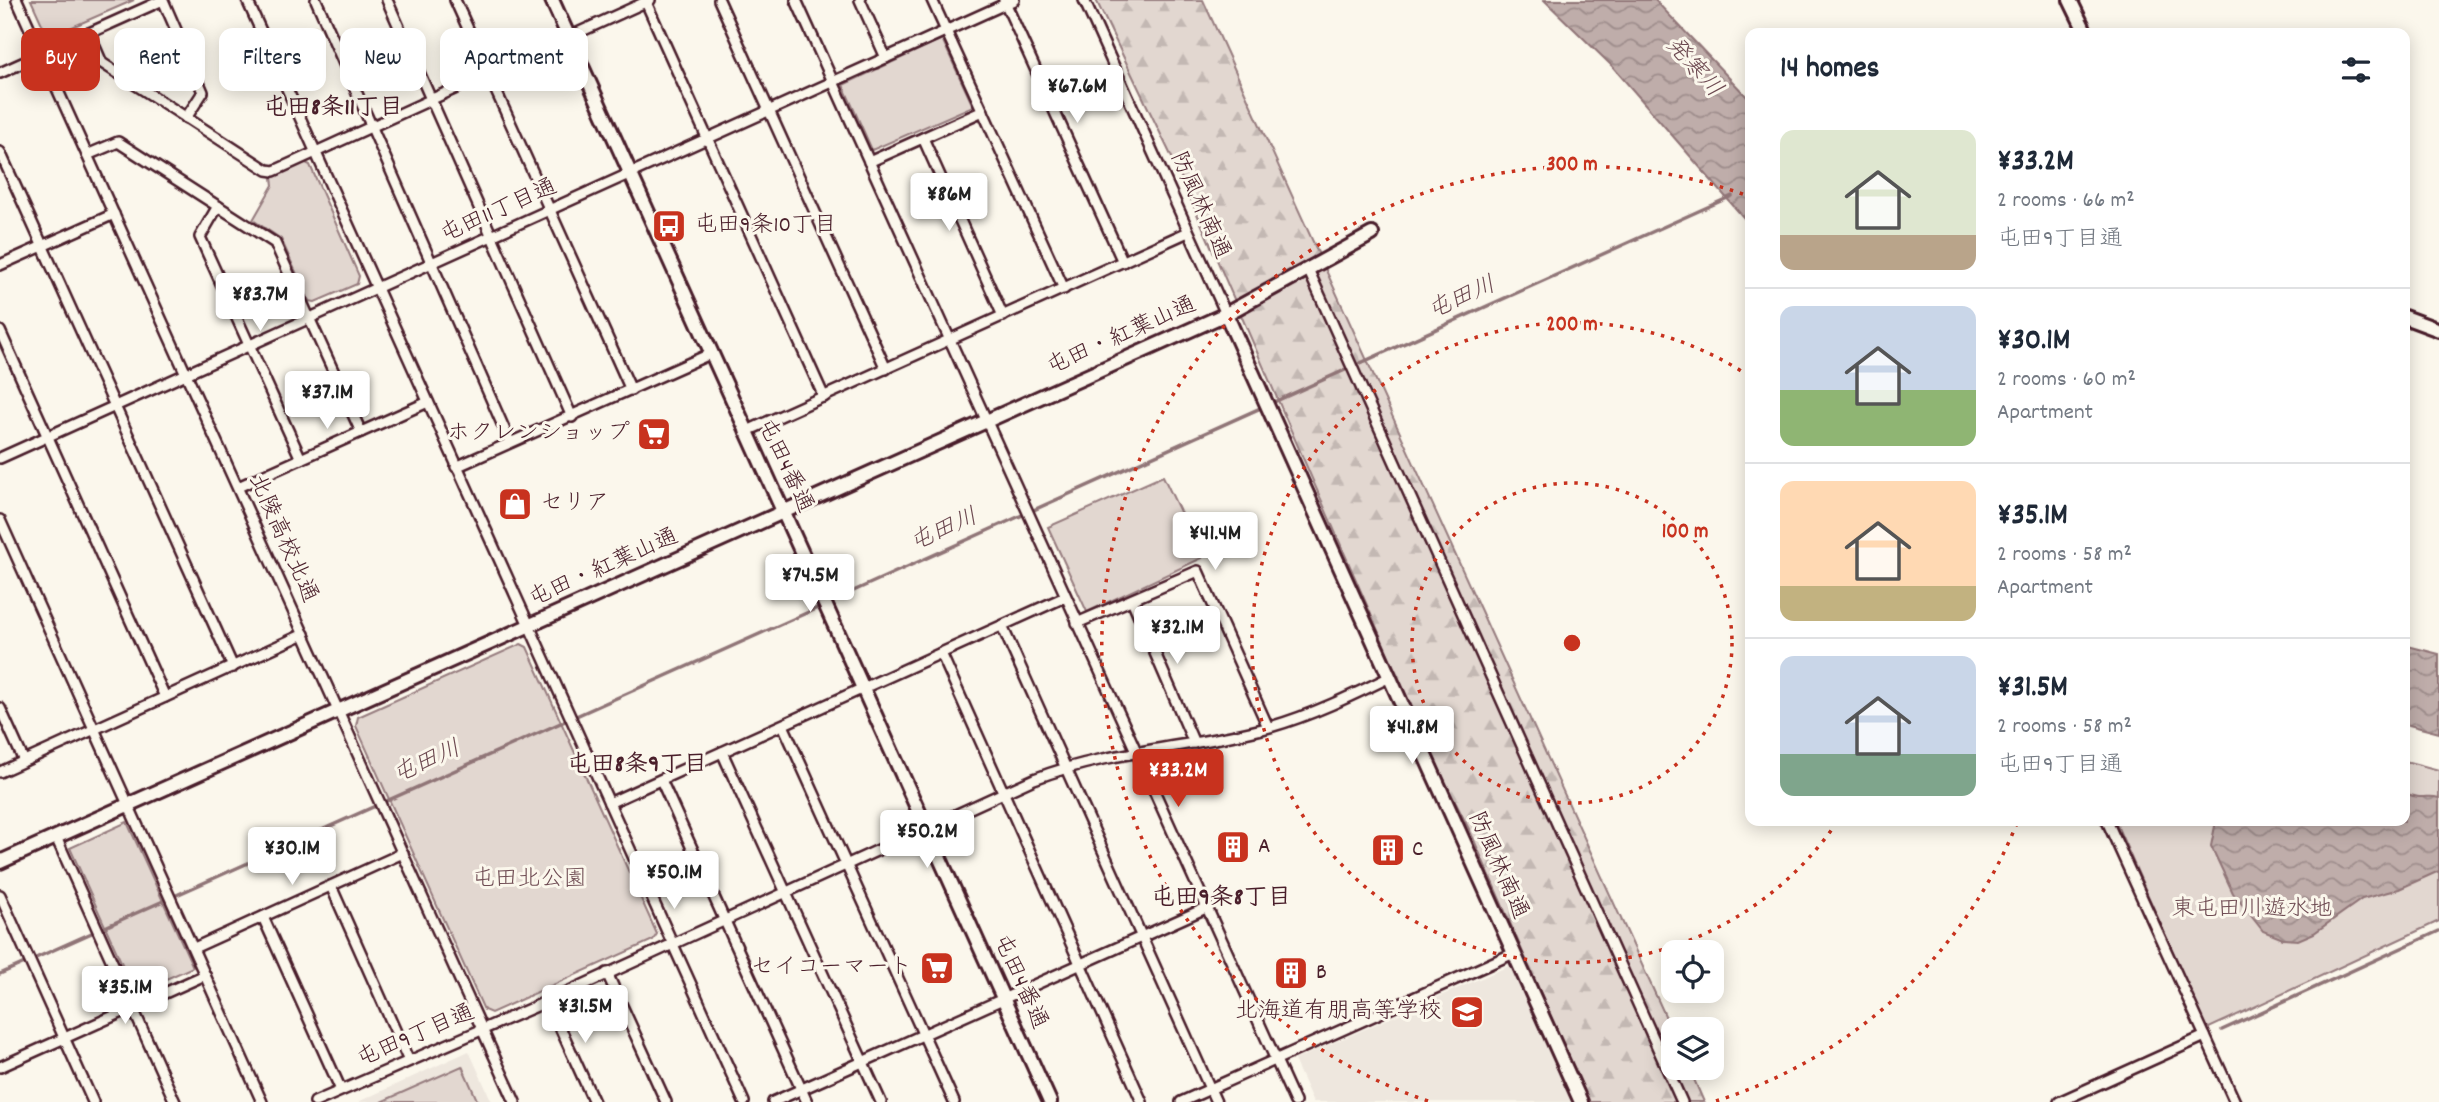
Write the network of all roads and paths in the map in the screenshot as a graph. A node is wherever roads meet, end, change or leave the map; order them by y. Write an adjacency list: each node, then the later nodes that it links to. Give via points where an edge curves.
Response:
1 (17, 0): 16 (street, 北陵高校北通)
2 (163, 0): 17 (street); 35 (street, via 203,92)
3 (247, 0): 39 (street)
4 (316, 0): 36 (street)
5 (387, 0): 32 (street)
6 (456, 0): 18 (street)
7 (552, 0): 19 (street, 屯田4番通)
8 (719, 0): 33 (street)
9 (796, 0): 28 (street)
10 (860, 0): 24 (street)
11 (932, 0): 22 (street)
12 (1084, 0): 47 (street, 防風林南通)
13 (2070, 0): 21 (street)
14 (647, 1): 20 (street); 38 (street)
15 (1008, 1): 22 (street, 屯田11丁目通); 51 (street)
16 (30, 28)
17 (100, 28)
18 (468, 28)
19 (565, 28)
20 (588, 28)
21 (2084, 28)
22 (946, 31): 24 (street, 屯田11丁目通); 34 (street)
23 (100, 58): 35 (street)
24 (886, 58): 28 (street, 屯田11丁目通)
25 (21, 64): 26 (street)
26 (0, 73)
27 (588, 81): 43 (street, 屯田4番通)
28 (833, 81): 33 (street, 屯田11丁目通); 42 (street)
29 (58, 91): 41 (street, 北陵高校北通)
30 (449, 91): 32 (street)
31 (496, 91): 45 (street)
32 (431, 99): 36 (street); 49 (street)
33 (770, 111): 38 (street, 屯田11丁目通); 66 (street)
34 (983, 111): 37 (street); 56 (street)
35 (186, 118): 39 (street, via 267,170)
36 (371, 126): 39 (street); 52 (street)
37 (923, 138): 42 (street); 58 (street)
38 (708, 139): 43 (street, 屯田11丁目通); 69 (street)
39 (314, 151): 55 (street)
40 (0, 152): 50 (street)
41 (87, 155): 44 (street, via 118,142); 46 (street, 北陵高校北通)
42 (869, 162): 63 (street)
43 (629, 175): 45 (street, 屯田11丁目通); 65 (street, 屯田4番通)
44 (218, 206): 59 (street, via 275,243); 64 (street, via 200,237)
45 (550, 211): 49 (street, 屯田11丁目通); 68 (street)
46 (114, 214): 50 (street); 67 (street, 北陵高校北通)
47 (1188, 232): 51 (street); 57 (street, 防風林南通)
48 (1372, 234): 54 (street, 屯田・紅葉山通)
49 (491, 237): 52 (street, 屯田11丁目通); 72 (street)
50 (43, 246): 53 (street); 71 (street)
51 (1122, 262): 56 (street)
52 (432, 263): 55 (street, 屯田11丁目通); 77 (street)
53 (0, 265)
54 (1308, 270): 57 (street, 屯田・紅葉山通); 161 (street)
55 (376, 289): 59 (street, 屯田11丁目通); 70 (street)
56 (1064, 289): 58 (street)
57 (1226, 314): 73 (street, 屯田・紅葉山通); 92 (street, 防風林南通)
58 (1003, 316): 63 (street)
59 (310, 318): 64 (street, 屯田11丁目通); 74 (street)
60 (2410, 319): 61 (street)
61 (2439, 330)
62 (0, 331): 76 (street)
63 (949, 341): 66 (street); 73 (street)
64 (250, 346): 67 (street, 屯田11丁目通); 79 (street)
65 (710, 354): 68 (street); 75 (street, 屯田4番通)
66 (886, 369): 69 (street)
67 (187, 374): 71 (street, 屯田11丁目通); 81 (street, 北陵高校北通)
68 (631, 390): 72 (street)
69 (824, 397): 75 (street)
70 (428, 402): 74 (street); 80 (street)
71 (115, 406): 76 (street, 屯田11丁目通); 91 (street)
72 (572, 417): 77 (street)
73 (985, 419): 82 (street, 屯田・紅葉山通); 84 (street)
74 (361, 432): 79 (street)
75 (745, 432): 82 (street, 屯田4番通)
76 (48, 437): 78 (street, 屯田11丁目通); 94 (street)
77 (510, 442): 80 (street)
78 (0, 458)
79 (301, 459): 81 (street)
80 (456, 467): 87 (street)
81 (237, 488): 89 (street, 北陵高校北通)
82 (782, 512): 87 (street, 屯田・紅葉山通); 93 (street, 屯田4番通)
83 (0, 520): 99 (street)
84 (1065, 597): 86 (street); 88 (street)
85 (1132, 600): 86 (street); 98 (street, via 1198,571); 100 (street)
86 (1077, 623): 101 (street)
87 (529, 625): 96 (street, 屯田・紅葉山通); 108 (street)
88 (1002, 626): 90 (street); 104 (street)
89 (304, 634): 91 (street); 96 (street, 北陵高校北通)
90 (941, 653): 93 (street); 107 (street)
91 (233, 667): 94 (street)
92 (1390, 677): 98 (street, 屯田9丁目通, via 1338,703); 125 (street, 防風林南通)
93 (862, 689): 97 (street); 111 (street, 屯田4番通)
94 (165, 697): 99 (street)
95 (0, 708): 103 (street)
96 (338, 711): 109 (street, 屯田・紅葉山通); 113 (street, 北陵高校北通)
97 (783, 724): 102 (street); 115 (street)
98 (1268, 727): 100 (street, 屯田9丁目通)
99 (95, 729): 103 (street); 109 (street)
100 (1194, 743): 101 (street, 屯田9丁目通)
101 (1135, 751): 104 (street, 屯田9丁目通); 119 (street)
102 (722, 752): 106 (street); 117 (street)
103 (24, 761): 105 (street)
104 (1065, 767): 107 (street, 屯田9丁目通); 122 (street)
105 (0, 772)
106 (661, 780): 108 (street); 121 (street)
107 (1002, 793): 111 (street, 屯田9丁目通); 126 (street)
108 (609, 803): 123 (street)
109 (129, 804): 112 (street, 屯田・紅葉山通); 124 (street)
110 (2109, 826): 134 (street)
111 (926, 828): 115 (street, 屯田9丁目通); 129 (street, 屯田4番通)
112 (56, 837): 114 (street, 屯田・紅葉山通); 131 (street)
113 (403, 853): 116 (street); 132 (street)
114 (0, 862)
115 (846, 865): 117 (street, 屯田9丁目通); 133 (street)
116 (331, 886): 120 (street); 136 (street)
117 (786, 892): 121 (street, 屯田9丁目通); 138 (street)
118 (0, 895): 135 (street)
119 (1206, 908): 122 (street); 137 (street)
120 (263, 917): 124 (street); 142 (street)
121 (724, 920): 123 (street, 屯田9丁目通); 140 (street)
122 (1142, 937): 126 (street); 141 (street)
123 (672, 943): 127 (street, 屯田9丁目通); 150 (street)
124 (194, 948): 128 (street)
125 (1514, 953): 137 (street); 160 (street, 防風林南通)
126 (1080, 964): 129 (street); 156 (street)
127 (607, 973): 130 (street, 屯田9丁目通); 149 (street)
128 (205, 975): 131 (street); 145 (street)
129 (1003, 999): 133 (street); 155 (street, 屯田4番通)
130 (548, 1001): 132 (street, 屯田9丁目通); 148 (street)
131 (133, 1008): 135 (street); 144 (street)
132 (482, 1029): 136 (street, 屯田9丁目通); 147 (street)
133 (923, 1035): 138 (street); 154 (street)
134 (2205, 1036): 162 (street); 163 (street)
135 (65, 1038): 139 (street); 143 (street)
136 (408, 1059): 142 (street, 屯田9丁目通)
137 (1276, 1060): 141 (street); 159 (street)
138 (862, 1062): 140 (street); 153 (street)
139 (0, 1067)
140 (801, 1089): 151 (street); 152 (street)
141 (1210, 1089): 157 (street); 158 (street)
142 (341, 1090): 146 (street, 屯田9丁目通)
143 (93, 1102)
144 (175, 1102)
145 (262, 1102)
146 (315, 1102)
147 (515, 1102)
148 (594, 1102)
149 (666, 1102)
150 (744, 1102)
151 (773, 1102)
152 (807, 1102)
153 (881, 1102)
154 (954, 1102)
155 (1050, 1102)
156 (1142, 1102)
157 (1181, 1102)
158 (1216, 1102)
159 (1294, 1102)
160 (1581, 1102)
161 (1682, 1102)
162 (2059, 1102)
163 (2235, 1102)

